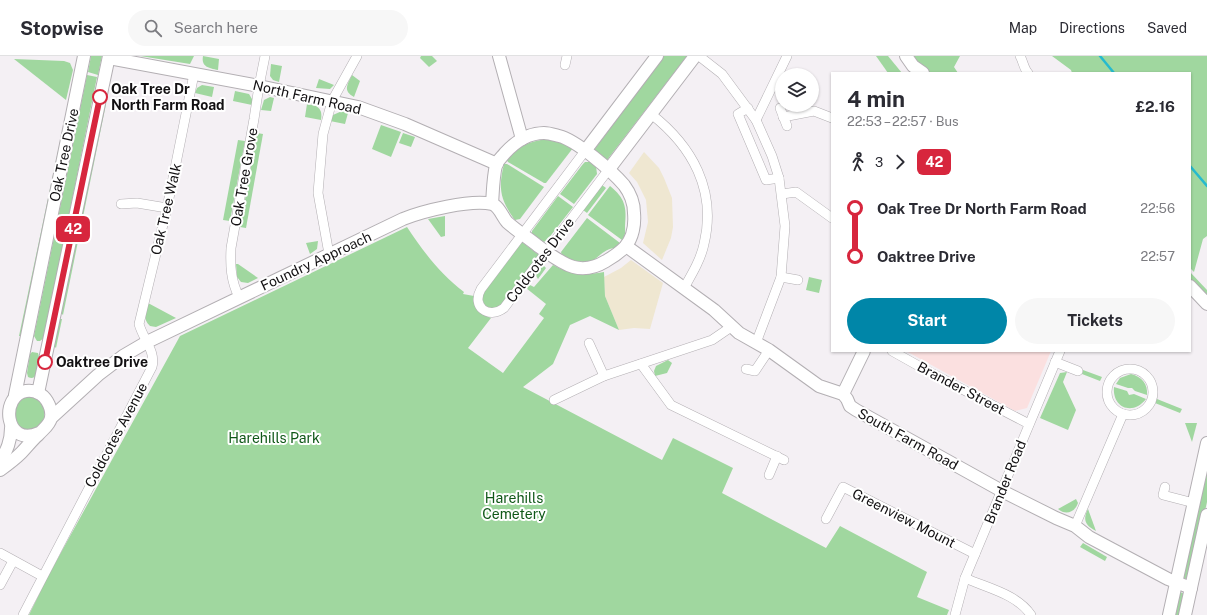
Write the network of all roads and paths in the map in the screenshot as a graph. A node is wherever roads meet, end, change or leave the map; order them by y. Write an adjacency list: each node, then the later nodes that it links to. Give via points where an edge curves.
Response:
1 (84, 56): 56 (street, Oak Tree Drive)
2 (265, 56): 15 (street, Oak Tree Grove)
3 (357, 56): 16 (street)
4 (499, 56): 22 (street)
5 (658, 56): 23 (street, Coldcotes Drive)
6 (695, 56): 18 (street, Coldcotes Drive)
7 (698, 56): 17 (street, via 722,74)
8 (787, 56): 20 (street)
9 (906, 56): 12 (street)
10 (1020, 56): 13 (street)
11 (109, 57): 14 (street, North Farm Road); 57 (street, Oak Tree Drive)
12 (922, 72)
13 (1027, 72)
14 (194, 74): 15 (street, North Farm Road); 30 (street, Oak Tree Walk)
15 (258, 86): 16 (street, North Farm Road); 40 (street, Oak Tree Grove, via 231,248 231,278)
16 (332, 101): 24 (street, North Farm Road, via 358,107 405,124); 35 (street, via 323,134 318,193)
17 (748, 108): 20 (street); 26 (street, via 738,114 766,180)
18 (651, 114): 25 (street, Coldcotes Drive); 39 (street, via 680,140 694,161 705,189 707,217 704,244 694,272)
19 (831, 118): 21 (street, via 814,111 781,112)
20 (756, 120): 26 (street)
21 (787, 126)
22 (522, 139): 23 (street, via 545,133 565,138); 24 (street, via 513,145)
23 (586, 151): 25 (street); 32 (street, Coldcotes Drive)
24 (497, 164): 29 (street)
25 (608, 169): 33 (street, via 624,186 634,208 633,232); 34 (street, Coldcotes Drive)
26 (779, 178): 27 (street)
27 (782, 194): 31 (street, via 796,192); 36 (street, via 785,226)
28 (121, 204): 30 (street, via 137,203)
29 (492, 204): 32 (street); 35 (street, Foundry Approach, via 471,204 416,214)
30 (167, 208): 43 (street, Oak Tree Walk, via 139,324)
31 (831, 217)
32 (523, 234): 34 (street); 34 (street, Coldcotes Drive, via 478,293 478,303 485,311 495,313 504,308)
33 (626, 246): 34 (street, via 615,256 588,269 571,267); 39 (street)
34 (546, 251)
35 (329, 254): 40 (street, Foundry Approach)
36 (781, 277): 37 (street); 45 (street)
37 (798, 280)
38 (1191, 287): 41 (street)
39 (684, 288): 42 (street)
40 (239, 297): 43 (street, Foundry Approach)
41 (1207, 304)
42 (732, 327): 45 (street); 51 (street, via 712,340)
43 (147, 342): 59 (street, via 98,375); 80 (street, Coldcotes Avenue, via 153,355 149,373)
44 (589, 343): 54 (street)
45 (756, 343): 46 (street)
46 (769, 350): 52 (street, via 755,371); 55 (street, via 819,386)
47 (864, 352): 55 (street)
48 (894, 352): 63 (street, Brander Street)
49 (1060, 352): 50 (street, Brander Road)
50 (1055, 362): 53 (street); 63 (street, Brander Road)
51 (641, 364): 54 (street); 69 (street, via 671,405 781,458)
52 (746, 368)
53 (1078, 371)
54 (604, 376): 58 (street)
55 (843, 394): 71 (street, South Farm Road, via 850,406 856,410)
56 (15, 395): 57 (street, via 22,391 30,391); 60 (street)
57 (42, 396): 59 (street, via 55,403); 62 (street, via 50,406)
58 (554, 400)
59 (69, 402): 62 (street)
60 (3, 409): 64 (street)
61 (1123, 414): 61 (street, via 1111,404 1107,390 1109,382 1120,371 1135,369 1148,377 1152,384 1152,399 1144,410 1137,414); 75 (street)
62 (51, 418): 65 (street)
63 (1029, 424): 71 (street, Brander Road)
64 (11, 428): 65 (street, via 24,436); 67 (street, via 11,439)
65 (39, 433): 68 (street, via 20,454)
66 (1207, 443): 72 (street)
67 (0, 462)
68 (0, 470)
69 (769, 475)
70 (1165, 487): 72 (street, via 1163,496)
71 (1002, 491): 75 (street, South Farm Road); 78 (street, Brander Road)
72 (1194, 503): 82 (street)
73 (1207, 514): 76 (street)
74 (826, 520): 78 (street, Greenview Mount, via 843,487)
75 (1075, 526): 82 (street, South Farm Road, via 1089,537)
76 (1204, 545): 84 (street)
77 (0, 553): 79 (street)
78 (975, 554): 81 (street, Brander Road)
79 (13, 561): 80 (street); 83 (street)
80 (42, 576): 85 (street, Coldcotes Avenue)
81 (965, 578): 86 (street, Brander Road); 87 (street, via 1015,599)
82 (1176, 583): 84 (street, South Farm Road); 88 (street)
83 (0, 585)
84 (1191, 588): 89 (street)
85 (23, 615)
86 (955, 615)
87 (1031, 615)
88 (1169, 615)
89 (1185, 615)

